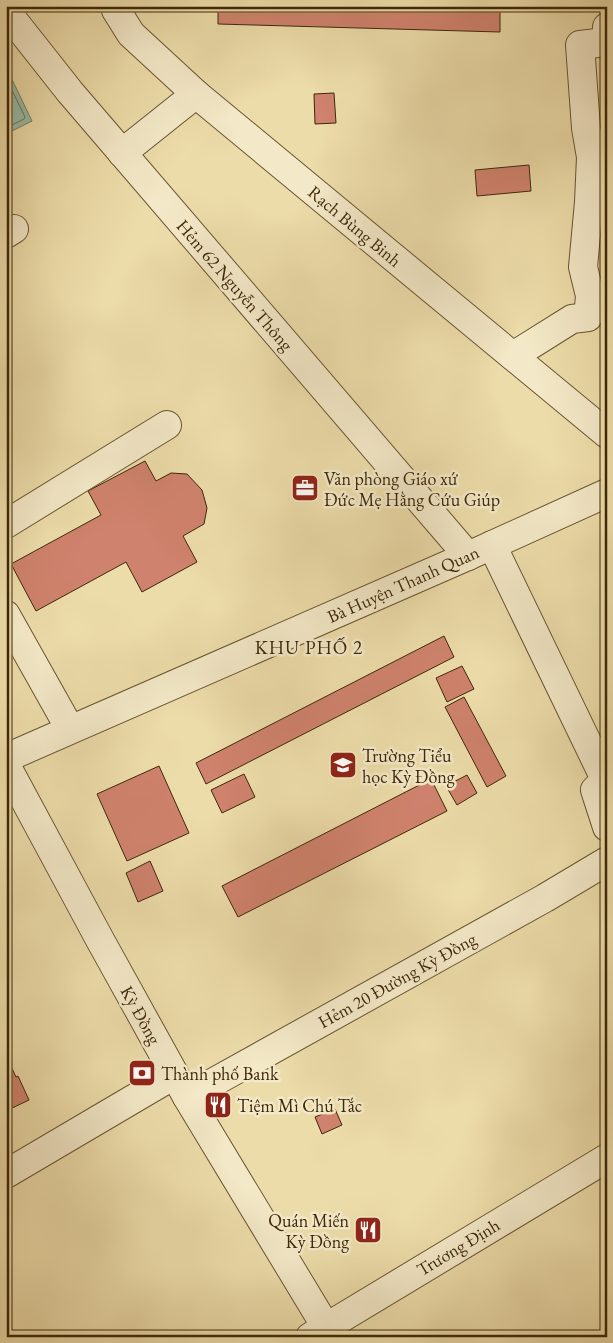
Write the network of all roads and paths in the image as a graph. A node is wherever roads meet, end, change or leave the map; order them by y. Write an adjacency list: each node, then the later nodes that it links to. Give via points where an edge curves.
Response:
1 (115, 6): 4 (street, Rạch Bùng Binh, via 131,34)
2 (6, 11): 5 (street, Hẻm 62 Nguyễn Thông)
3 (607, 27): 6 (street, via 606,42 580,45 591,157 583,267 590,296 588,317 572,319)
4 (196, 94): 5 (street); 6 (street, Rạch Bùng Binh)
5 (122, 153): 12 (street, Hẻm 62 Nguyễn Thông)
6 (512, 356): 8 (street, Rạch Bùng Binh)
7 (167, 425): 10 (street)
8 (607, 434)
9 (607, 493): 11 (street, Bà Huyện Thanh Quan)
10 (6, 524)
11 (492, 545): 12 (street, Bà Huyện Thanh Quan); 17 (street, via 603,775 595,790)
12 (468, 556): 14 (street, Bà Huyện Thanh Quan)
13 (6, 615): 14 (street)
14 (70, 729): 15 (street, Bà Huyện Thanh Quan)
15 (6, 758)
16 (6, 765): 19 (street, Kỳ Ðồng)
17 (607, 828)
18 (607, 861): 19 (street, Hẻm 20 Đường Kỳ Ðồng, via 545,898)
19 (180, 1086): 21 (street, Hẻm 20 Đường Kỳ Ðồng); 22 (street, Kỳ Ðồng)
20 (607, 1158): 22 (street, Trương Định)
21 (6, 1174)
22 (323, 1333)

